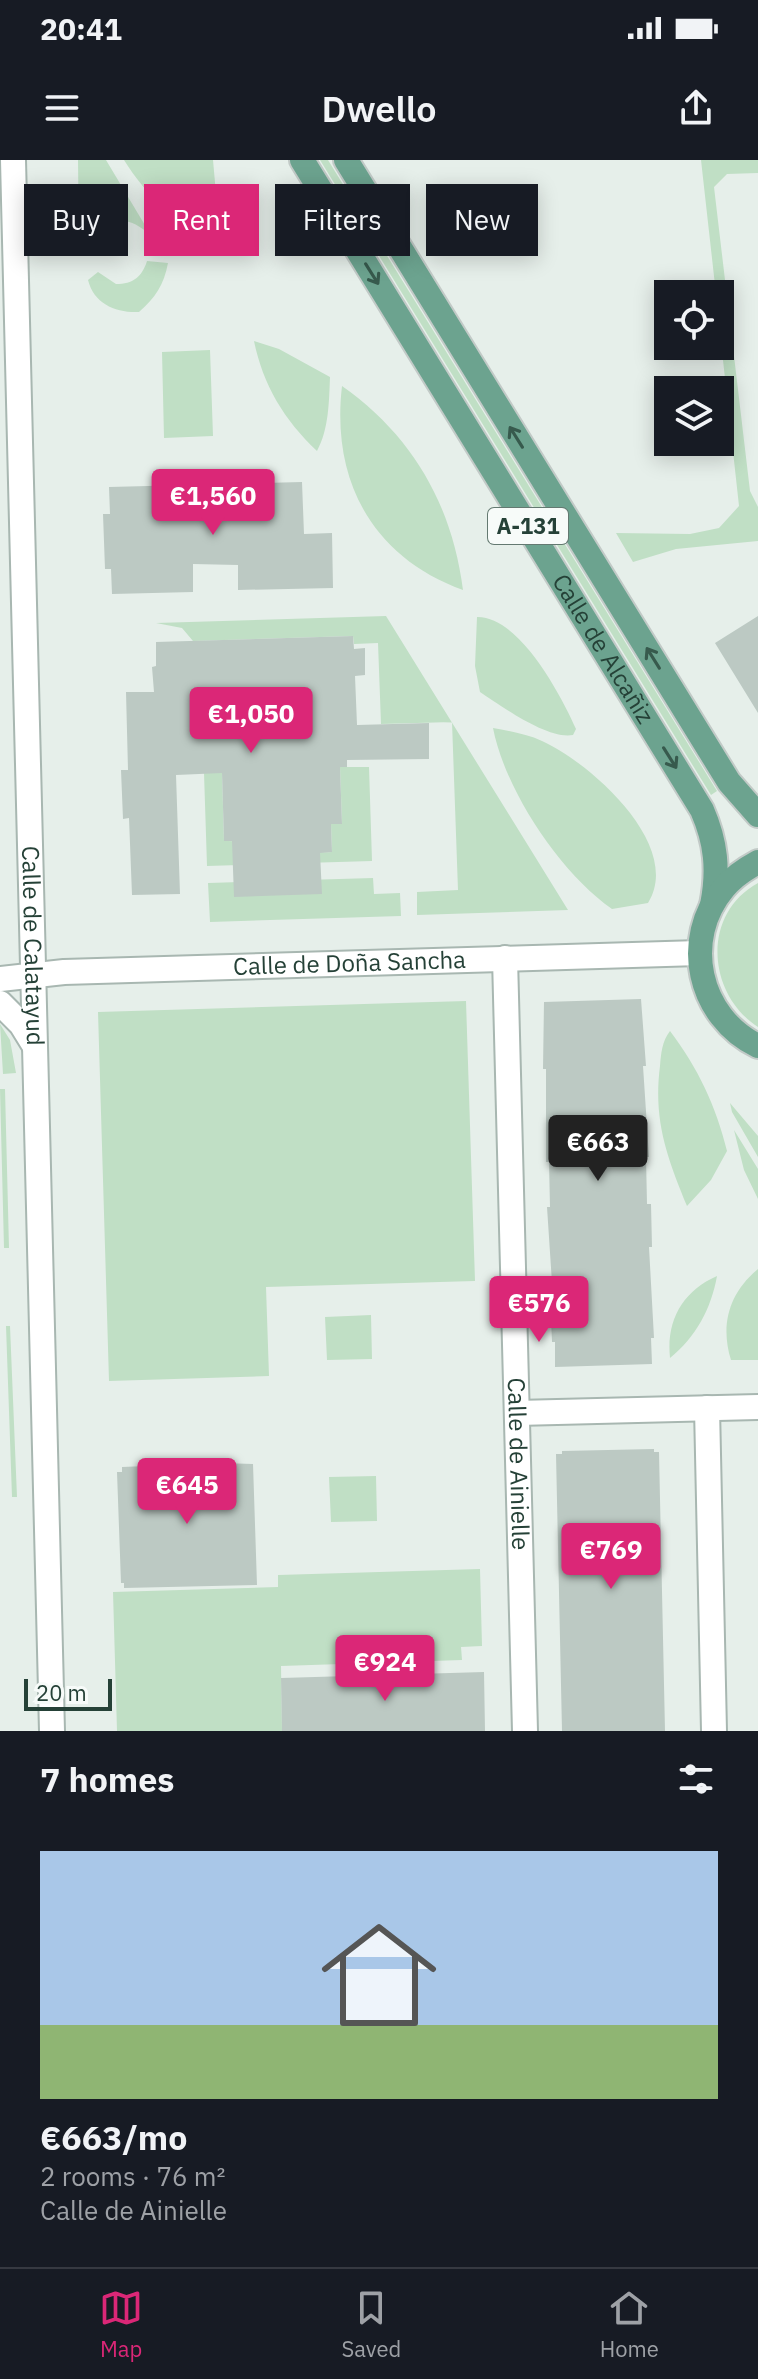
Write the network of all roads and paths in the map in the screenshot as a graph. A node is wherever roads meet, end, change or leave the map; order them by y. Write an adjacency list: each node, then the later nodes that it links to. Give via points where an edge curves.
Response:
1 (13, 160): 4 (street, Calle de Calatayud)
2 (302, 160): 7 (main road, Calle de Alcañiz / A-131, one-way to 7, via 702,810 715,847)
3 (346, 160): 5 (main road, Calle de Alcañiz / A-131, one-way to 3, via 729,782)
4 (10, 429): 10 (street, Calle de Calatayud)
5 (758, 815)
6 (758, 862): 7 (main road, A-131, via 724,887)
7 (712, 905): 8 (main road, A-131)
8 (699, 953): 9 (street, Calle de Doña Sancha); 14 (main road, A-131, via 707,994 718,1013)
9 (505, 958): 10 (street, Calle de Doña Sancha); 17 (street, Calle de Ainielle)
10 (32, 975): 11 (street, Calle de Doña Sancha); 13 (street, Calle de Calatayud)
11 (0, 979)
12 (0, 1003): 13 (street)
13 (34, 1045): 18 (street, Calle de Calatayud)
14 (758, 1046)
15 (758, 1407): 16 (street)
16 (707, 1408): 17 (street); 20 (street)
17 (517, 1413): 19 (street, Calle de Ainielle)
18 (52, 1731)
19 (525, 1731)
20 (714, 1731)

